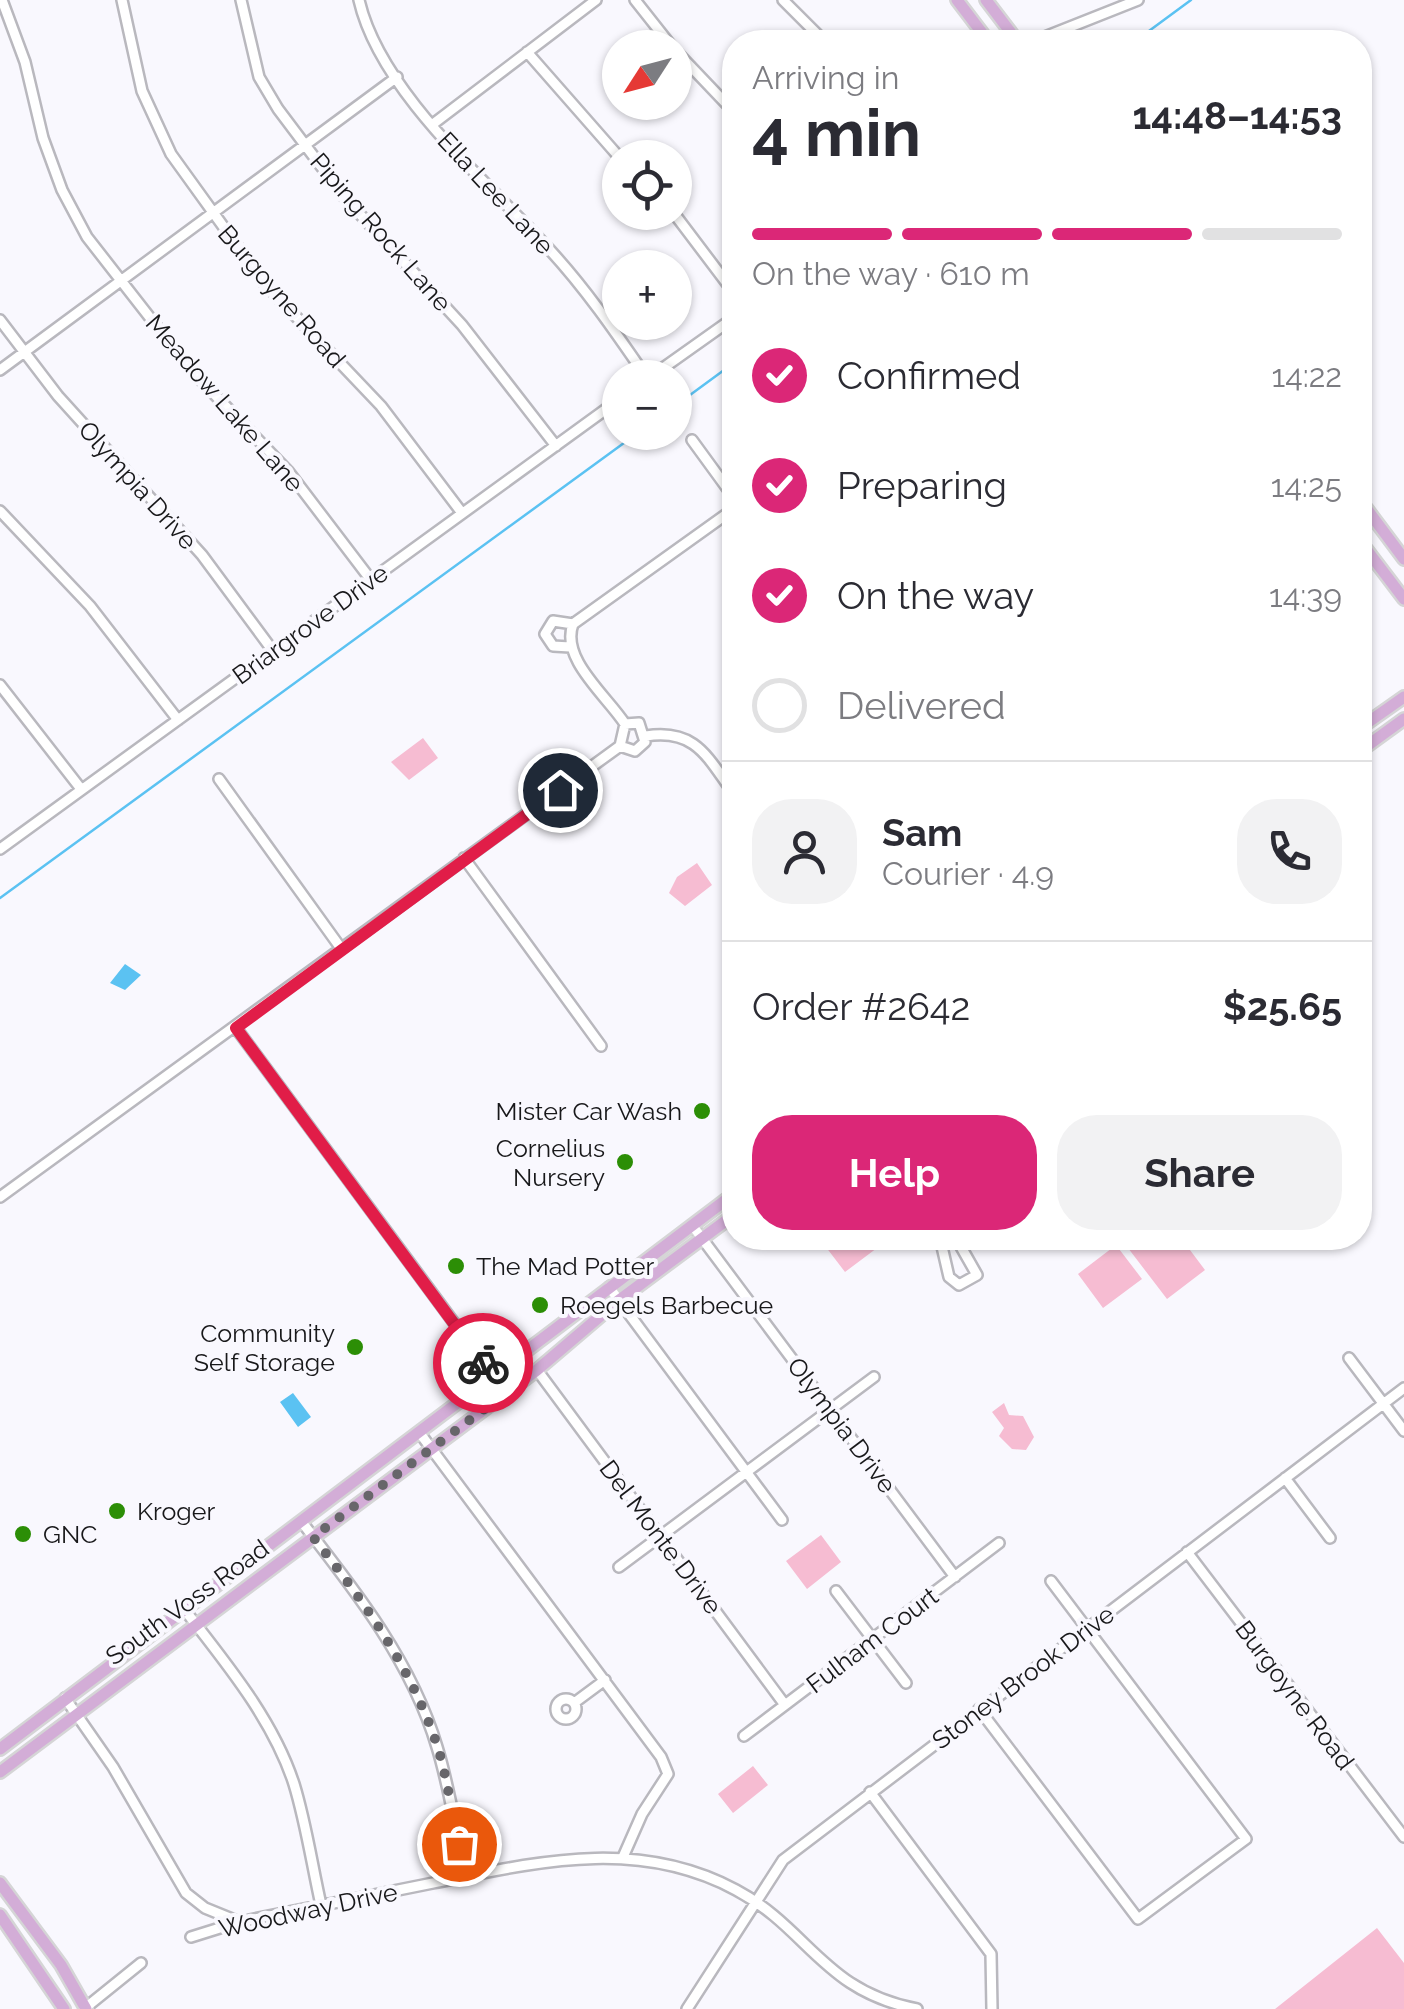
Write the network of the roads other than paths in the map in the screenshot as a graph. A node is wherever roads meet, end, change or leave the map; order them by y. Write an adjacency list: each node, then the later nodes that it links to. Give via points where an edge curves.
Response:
1 (2, 0): 27 (street, Meadow Lake Lane, via 62,190)
2 (122, 0): 24 (street, Burgoyne Road, via 155,123)
3 (241, 0): 23 (street, Piping Rock Lane, via 259,77)
4 (359, 0): 19 (street, Ella Lee Lane, via 363,20)
5 (596, 0): 17 (street)
6 (635, 0): 12 (street)
7 (782, 0): 13 (street)
8 (957, 0): 11 (main road)
9 (986, 0): 15 (main road)
10 (1138, 0): 16 (street)
11 (978, 28): 14 (main road)
12 (659, 30)
13 (813, 30)
14 (981, 30)
15 (1009, 30)
16 (1062, 30)
17 (527, 52): 21 (street); 22 (street)
18 (692, 67): 20 (street)
19 (397, 77): 21 (street, Ella Lee Lane); 23 (street)
20 (722, 99)
21 (433, 124): 31 (street, Ella Lee Lane, via 564,266)
22 (604, 140)
23 (305, 145): 24 (street); 36 (street, Piping Rock Lane, via 381,240 462,325)
24 (211, 214): 27 (street); 39 (street, Burgoyne Road, via 264,283 380,406)
25 (687, 230): 26 (street)
26 (722, 277)
27 (120, 281): 30 (street); 46 (street, Meadow Lake Lane, via 190,369 288,471)
28 (0, 320): 30 (street, Olympia Drive)
29 (722, 326): 32 (street)
30 (23, 353): 33 (street); 50 (street, Olympia Drive, via 202,555)
31 (634, 360)
32 (674, 360)
33 (0, 370)
34 (602, 412): 36 (street, Briargrove Drive)
35 (692, 440): 37 (street)
36 (556, 446): 39 (street, Briargrove Drive)
37 (722, 481)
38 (0, 511): 54 (street, via 90,606)
39 (462, 513): 46 (street, Briargrove Drive)
40 (1372, 516): 43 (main road)
41 (722, 517): 48 (street)
42 (1372, 525): 43 (main road)
43 (1385, 533): 45 (main road)
44 (1372, 557): 47 (main road)
45 (1404, 559)
46 (370, 580): 50 (street, Briargrove Drive)
47 (1404, 599)
48 (572, 624): 49 (street); 49 (street, via 554,620 545,634 552,646)
49 (570, 646): 56 (street)
50 (273, 651): 54 (street, Briargrove Drive)
51 (0, 685): 62 (street)
52 (1404, 697): 55 (main road)
53 (1404, 719): 58 (main road)
54 (178, 720): 62 (street, Briargrove Drive)
55 (1372, 720)
56 (625, 724): 57 (street, via 639,723); 59 (street)
57 (646, 736): 59 (street, via 635,751); 60 (street, via 678,734 696,744)
58 (1372, 742)
59 (620, 746): 64 (street)
60 (722, 778)
61 (218, 779): 65 (street)
62 (80, 789): 63 (street, Briargrove Drive)
63 (0, 849)
64 (464, 858): 65 (street); 67 (street)
65 (340, 948): 66 (street)
66 (236, 1028): 68 (street); 79 (street)
67 (601, 1046)
68 (0, 1197)
69 (722, 1203): 71 (main road, South Voss Road)
70 (722, 1223): 72 (main road, South Voss Road)
71 (692, 1225): 72 (street, Olympia Drive); 75 (main road, South Voss Road)
72 (702, 1238): 76 (main road, South Voss Road); 84 (street, Olympia Drive)
73 (943, 1250): 74 (street, via 952,1280 963,1284 977,1274)
74 (963, 1250)
75 (609, 1287): 76 (street); 79 (main road, South Voss Road)
76 (618, 1301): 78 (main road, South Voss Road); 89 (street)
77 (1349, 1358): 83 (street)
78 (536, 1370): 82 (main road, South Voss Road); 94 (street, Del Monte Drive)
79 (493, 1376): 82 (street); 86 (main road, South Voss Road)
80 (874, 1377): 84 (street)
81 (1404, 1388): 83 (street, Stoney Brook Drive)
82 (506, 1393): 87 (main road, South Voss Road)
83 (1383, 1404): 85 (street); 90 (street, Stoney Brook Drive)
84 (830, 1409): 89 (street); 100 (street, Olympia Drive)
85 (1404, 1431)
86 (419, 1432): 87 (street); 88 (main road, South Voss Road)
87 (432, 1449): 91 (main road, South Voss Road); 107 (street)
88 (378, 1463): 91 (main road); 93 (main road, South Voss Road)
89 (746, 1472): 92 (street); 94 (street)
90 (1285, 1478): 96 (street); 98 (street, Stoney Brook Drive)
91 (391, 1480): 95 (main road, South Voss Road)
92 (782, 1520)
93 (302, 1521): 95 (street); 103 (main road, South Voss Road)
94 (660, 1536): 99 (street); 111 (street, Del Monte Drive)
95 (313, 1537): 104 (main road, South Voss Road); 120 (street, via 382,1630 421,1705 437,1746)
96 (1330, 1538)
97 (1000, 1543): 100 (street, Fulham Court)
98 (1187, 1552): 105 (street, Stoney Brook Drive); 118 (street, Burgoyne Road)
99 (619, 1567)
100 (955, 1576): 106 (street, Fulham Court)
101 (1051, 1581): 105 (street)
102 (836, 1590): 106 (street)
103 (184, 1608): 104 (street); 109 (main road, South Voss Road)
104 (195, 1623): 113 (main road, South Voss Road); 123 (street, via 276,1742 294,1784)
105 (1086, 1629): 112 (street, Stoney Brook Drive); 112 (street, via 1246,1838 1178,1892 1138,1919)
106 (872, 1639): 108 (street); 111 (street, Fulham Court)
107 (605, 1680): 110 (street); 119 (street, via 668,1774)
108 (906, 1683)
109 (65, 1698): 113 (street); 115 (main road, South Voss Road)
110 (574, 1702)
111 (785, 1705): 114 (street, Fulham Court)
112 (980, 1709): 117 (street, Stoney Brook Drive)
113 (75, 1713): 116 (main road, South Voss Road); 124 (street, via 174,1875)
114 (744, 1736)
115 (0, 1749)
116 (0, 1772)
117 (870, 1792): 122 (street, Stoney Brook Drive, via 783,1860); 134 (street, via 991,1954)
118 (1404, 1837)
119 (623, 1857): 120 (street, Woodway Drive, via 553,1859); 122 (street, Woodway Drive, via 698,1872)
120 (466, 1876): 123 (street, Woodway Drive)
121 (0, 1884): 131 (main road)
122 (754, 1901): 132 (street, Stoney Brook Drive); 133 (street, Woodway Drive, via 830,1971 865,1992)
123 (321, 1905): 126 (street, Woodway Drive)
124 (205, 1908): 126 (street); 127 (street)
125 (0, 1915): 130 (main road)
126 (239, 1922): 127 (street, Woodway Drive)
127 (210, 1931): 128 (street, Woodway Drive)
128 (191, 1938)
129 (141, 1963): 131 (street)
130 (64, 2009)
131 (85, 2009)
132 (688, 2009)
133 (917, 2009)
134 (992, 2009)

